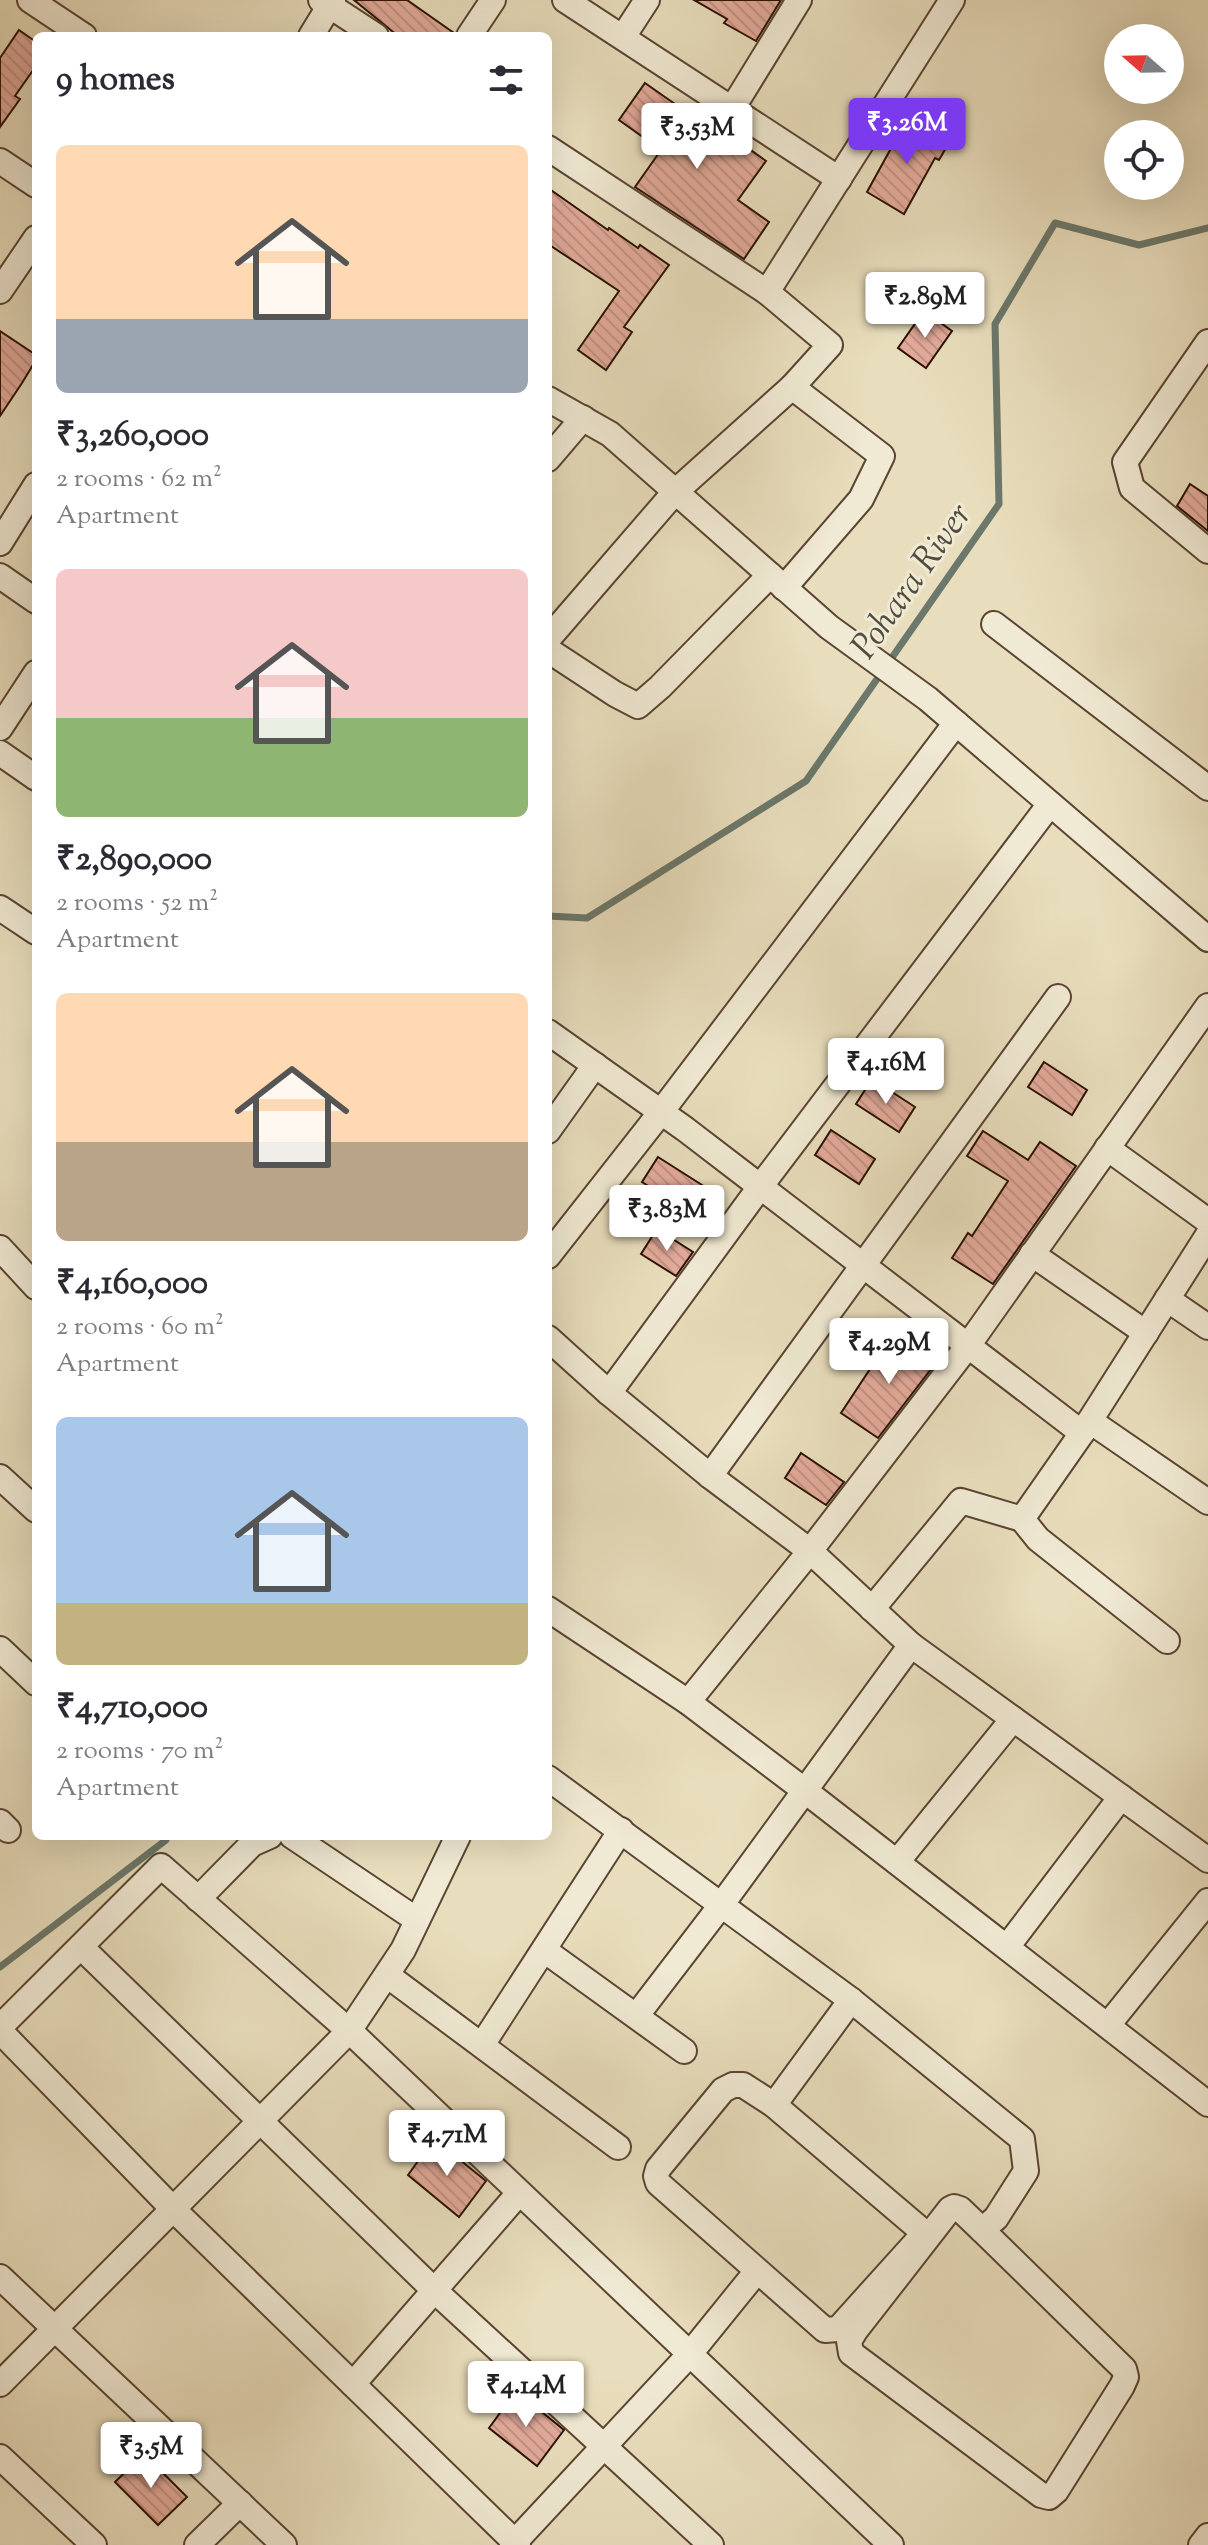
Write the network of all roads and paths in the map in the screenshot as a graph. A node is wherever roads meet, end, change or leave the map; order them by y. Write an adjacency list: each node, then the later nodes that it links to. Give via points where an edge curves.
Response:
1 (30, 0): 8 (street)
2 (493, 0): 11 (street)
3 (565, 0): 12 (street)
4 (647, 0): 12 (street)
5 (799, 0): 13 (street)
6 (952, 0): 16 (street)
7 (328, 2): 9 (street); 10 (street)
8 (78, 32)
9 (313, 32)
10 (370, 32)
11 (472, 32)
12 (623, 37): 13 (street)
13 (732, 109): 16 (street)
14 (552, 151): 20 (street)
15 (0, 161): 17 (street)
16 (839, 179): 20 (street)
17 (32, 182)
18 (32, 244): 19 (street)
19 (0, 291)
20 (767, 292): 22 (street, via 830,345)
21 (1208, 342): 30 (street, via 1125,462 1132,488)
22 (792, 387): 27 (street); 32 (street, via 882,456 861,499)
23 (552, 401): 24 (street)
24 (583, 418): 25 (street); 27 (street, via 610,434)
25 (552, 454)
26 (32, 489): 28 (street)
27 (675, 492): 32 (street); 35 (street)
28 (7, 516): 29 (street)
29 (0, 543)
30 (1208, 551)
31 (0, 576): 33 (street)
32 (777, 581): 36 (street, via 638,706); 38 (street)
33 (32, 598)
34 (994, 624): 42 (street)
35 (552, 634)
36 (552, 653)
37 (32, 679): 39 (street)
38 (956, 723): 43 (street); 51 (street)
39 (0, 728)
40 (0, 753): 41 (street)
41 (32, 775)
42 (1208, 788)
43 (1050, 804): 46 (street); 54 (street)
44 (0, 908): 45 (street)
45 (32, 929)
46 (1208, 939)
47 (1058, 997): 60 (street)
48 (1208, 1006): 53 (street)
49 (552, 1035): 50 (street)
50 (595, 1065): 51 (street); 52 (street)
51 (661, 1112): 54 (street); 58 (street)
52 (552, 1125)
53 (1107, 1148): 55 (street); 59 (street)
54 (760, 1187): 60 (street); 67 (street)
55 (1208, 1221)
56 (1208, 1235): 62 (street)
57 (0, 1248): 61 (street)
58 (552, 1251)
59 (1032, 1254): 64 (street); 66 (street)
60 (864, 1267): 66 (street); 69 (street)
61 (32, 1283)
62 (1167, 1299): 63 (street); 64 (street)
63 (1208, 1327)
64 (1146, 1333): 68 (street)
65 (552, 1342): 67 (street)
66 (967, 1347): 68 (street); 74 (street)
67 (609, 1393): 69 (street)
68 (1086, 1427): 71 (street); 73 (street)
69 (710, 1476): 74 (street)
70 (0, 1477): 72 (street)
71 (1208, 1502)
72 (32, 1506)
73 (1022, 1519): 75 (street, via 961,1501); 77 (street, via 1038,1539)
74 (810, 1551): 75 (street); 81 (street)
75 (872, 1609): 78 (street)
76 (552, 1612): 81 (street)
77 (1167, 1641)
78 (911, 1645): 82 (street); 84 (street)
79 (0, 1649): 80 (street)
80 (32, 1679)
81 (688, 1702): 84 (street)
82 (1013, 1719): 85 (street); 91 (street)
83 (552, 1781): 86 (street)
84 (804, 1790): 91 (street); 94 (street)
85 (1121, 1797): 90 (street); 97 (street)
86 (621, 1830): 94 (street); 98 (street)
87 (261, 1840): 92 (street)
88 (306, 1840): 95 (street)
89 (456, 1840): 95 (street)
90 (1208, 1860)
91 (897, 1862): 97 (street)
92 (198, 1899): 96 (street, via 161,1866); 104 (street)
93 (1208, 1901): 102 (street)
94 (722, 1904): 100 (street); 101 (street)
95 (417, 1920): 99 (street)
96 (81, 1947): 103 (street); 109 (street)
97 (1007, 1947): 102 (street)
98 (544, 1950): 101 (street); 105 (street)
99 (387, 1975): 104 (street); 105 (street)
100 (851, 2000): 108 (street); 113 (street, via 1022,2139 1026,2171 996,2218)
101 (637, 2015): 106 (street)
102 (1108, 2025): 107 (street)
103 (0, 2029): 112 (street)
104 (349, 2031): 109 (street); 111 (street)
105 (482, 2045): 110 (street)
106 (684, 2051)
107 (1208, 2104)
108 (774, 2105): 114 (street, via 743,2085 723,2090 656,2176); 114 (street, via 918,2225 920,2238 833,2332)
109 (262, 2120): 112 (street); 116 (street)
110 (618, 2147)
111 (519, 2193): 116 (street); 118 (street)
112 (174, 2210): 117 (street); 120 (street)
113 (982, 2230): 113 (street, via 960,2209 950,2209 855,2331 849,2341 851,2353 1049,2497 1126,2377 1124,2369)
114 (757, 2271): 118 (street)
115 (0, 2277): 117 (street)
116 (434, 2290): 120 (street); 121 (street)
117 (55, 2329): 119 (street); 123 (street)
118 (689, 2355): 121 (street); 125 (street)
119 (0, 2384)
120 (353, 2384): 126 (street)
121 (605, 2446): 126 (street); 130 (street)
122 (0, 2457): 127 (street)
123 (240, 2503): 128 (street); 129 (street)
124 (1208, 2536): 131 (street)
125 (881, 2542)
126 (515, 2544)
127 (94, 2545)
128 (197, 2545)
129 (284, 2545)
130 (711, 2545)
131 (1201, 2545)

